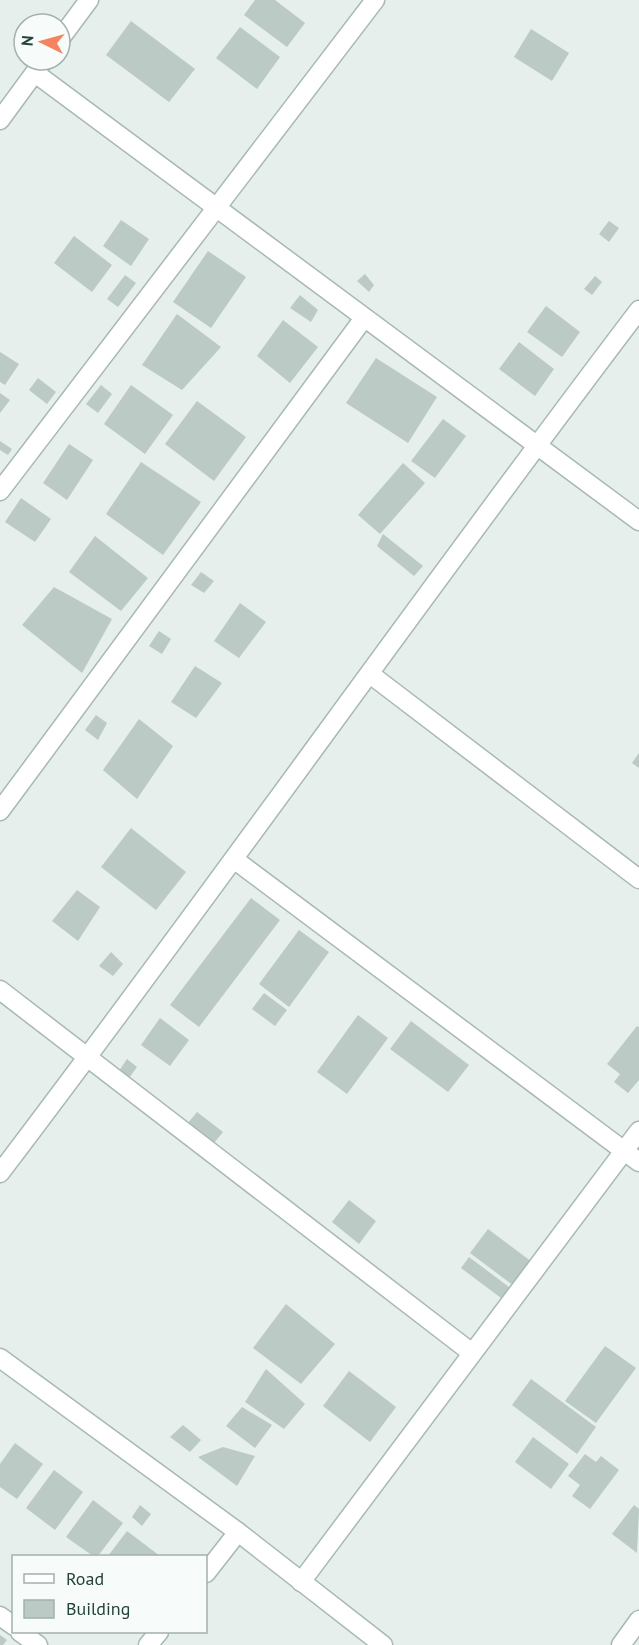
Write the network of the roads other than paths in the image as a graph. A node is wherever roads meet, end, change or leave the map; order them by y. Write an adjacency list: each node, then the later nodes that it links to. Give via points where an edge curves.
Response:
1 (89, 0): 3 (street)
2 (375, 0): 7 (street)
3 (72, 23)
4 (35, 72): 6 (street)
5 (45, 72): 7 (street)
6 (0, 120)
7 (216, 208): 9 (street); 11 (street)
8 (639, 310): 10 (street)
9 (364, 318): 10 (street); 14 (street)
10 (537, 445): 12 (street); 13 (street)
11 (0, 490)
12 (639, 521)
13 (370, 674): 15 (street); 16 (street)
14 (0, 811)
15 (235, 860): 18 (street); 20 (street)
16 (639, 879)
17 (0, 990): 18 (street)
18 (88, 1057): 22 (street); 23 (street)
19 (639, 1131): 20 (street)
20 (624, 1151): 21 (street); 23 (street)
21 (639, 1162)
22 (0, 1173)
23 (472, 1353): 27 (street)
24 (0, 1358): 25 (street)
25 (238, 1532): 26 (street); 27 (street)
26 (207, 1572)
27 (301, 1582): 33 (street)
28 (639, 1620): 34 (street)
29 (21, 1633): 31 (street)
30 (158, 1633): 32 (street)
31 (38, 1645)
32 (148, 1645)
33 (382, 1645)
34 (621, 1645)

